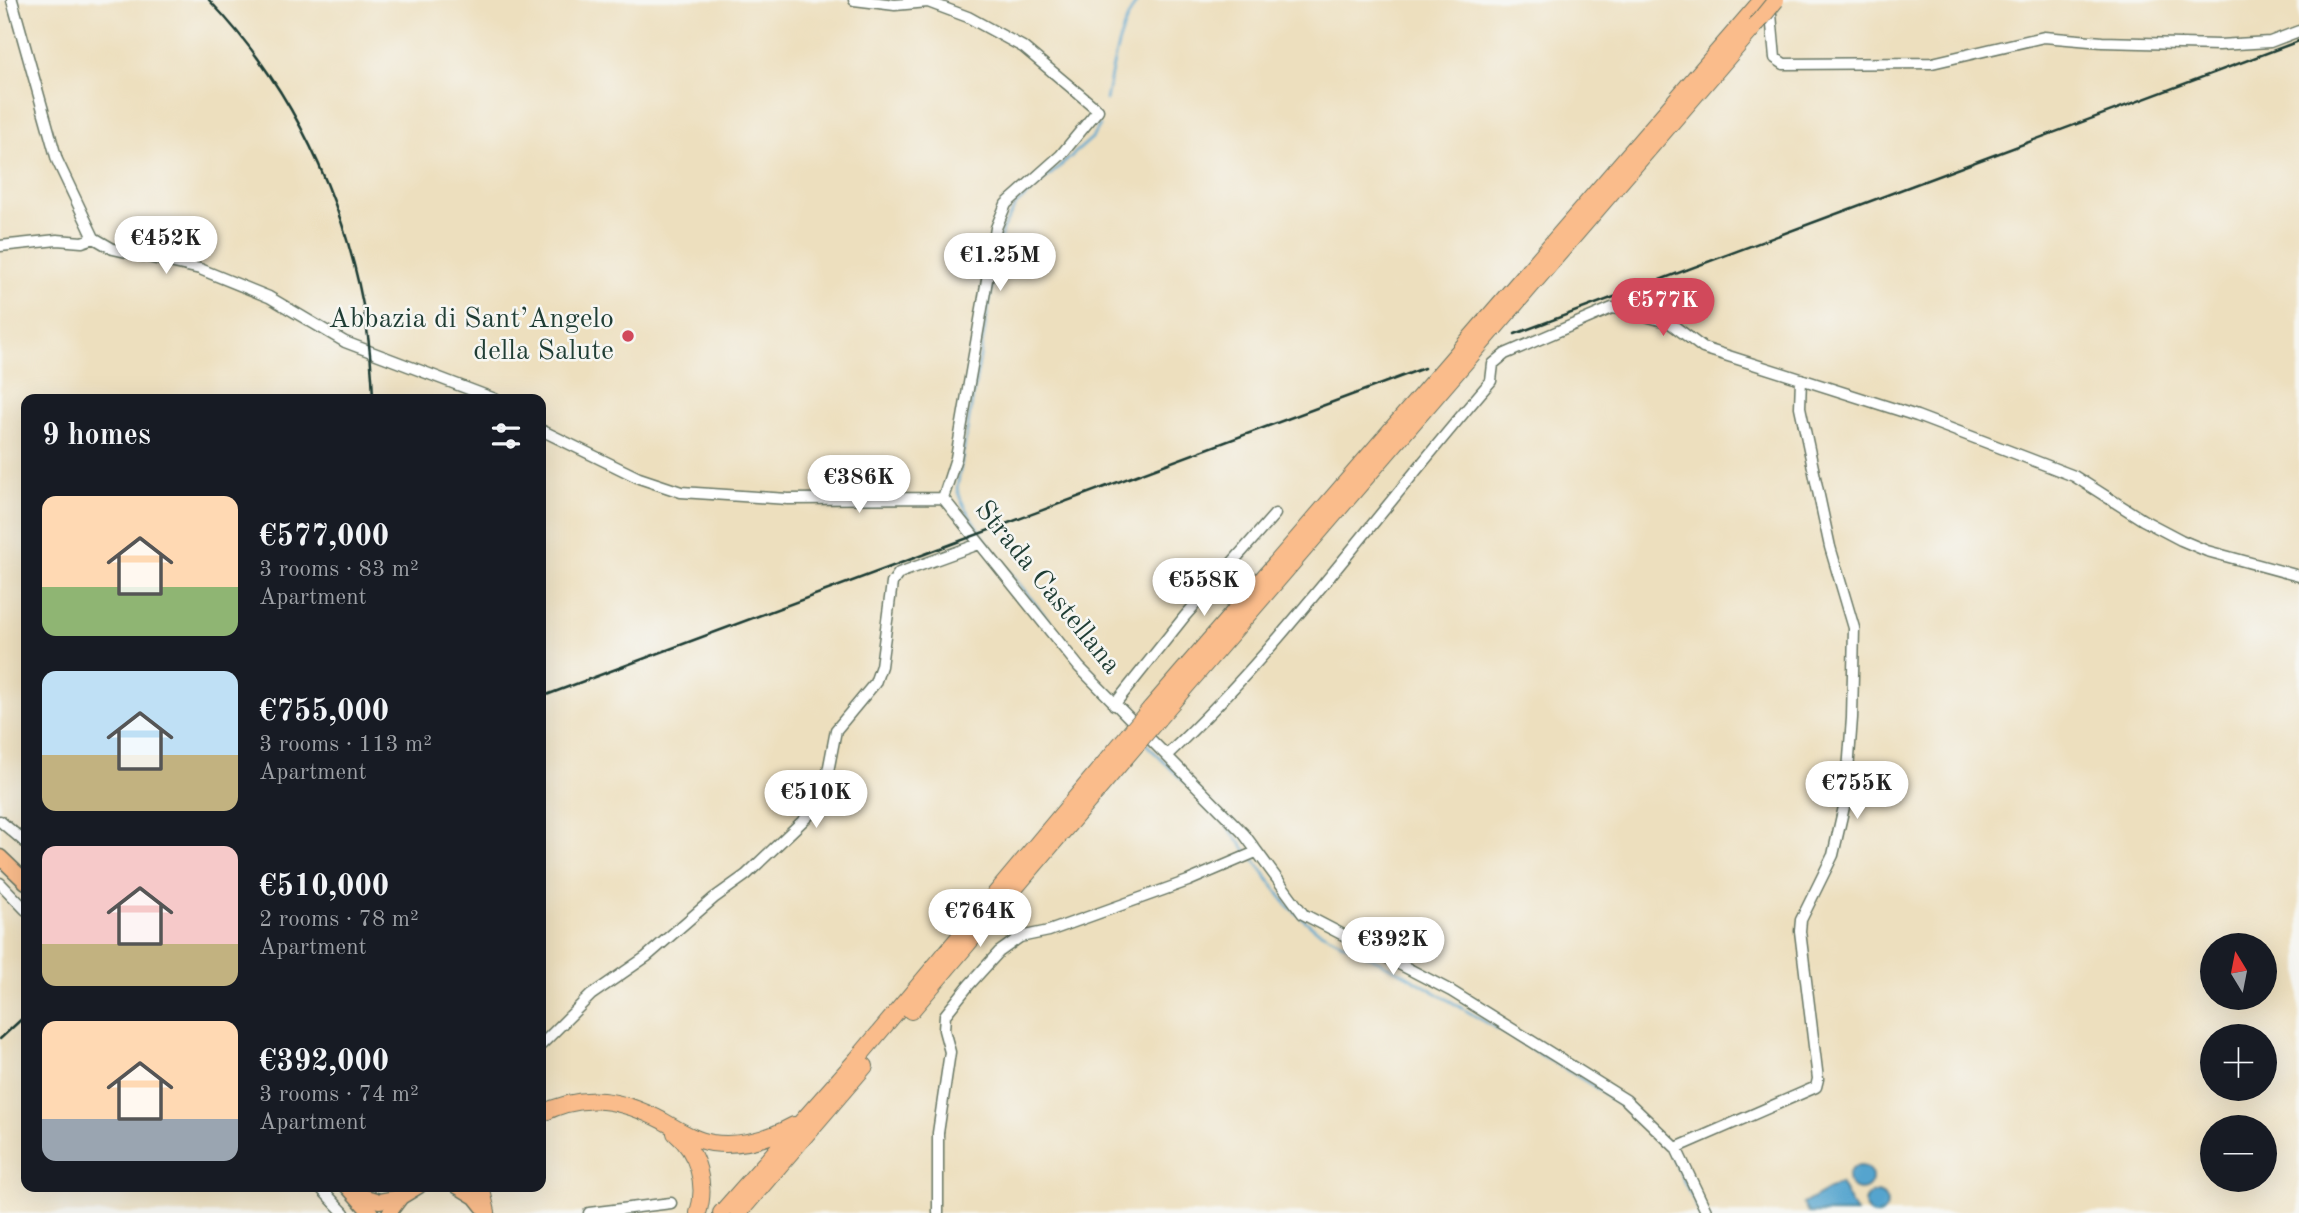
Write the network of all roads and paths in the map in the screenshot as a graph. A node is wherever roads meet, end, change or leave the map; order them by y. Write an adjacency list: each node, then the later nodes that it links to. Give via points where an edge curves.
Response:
1 (12, 0): 7 (street, via 57,160)
2 (854, 0): 12 (street, via 895,5 928,2 968,17 1023,47 1098,110 1060,155 1006,204 996,228 956,458)
3 (1769, 0): 6 (street, via 1774,17 1771,43 1775,58 1784,64 1932,63 2044,37 2219,45 2270,42)
4 (1776, 0): 5 (highway, bridge)
5 (1756, 12): 17 (highway, bridge)
6 (2299, 31)
7 (94, 238): 8 (street); 10 (street, via 113,249 223,278 269,297 345,342)
8 (0, 246)
9 (1801, 379): 15 (street, via 2030,458 2074,476 2181,540); 18 (street, via 1703,348 1670,323 1612,308 1504,354 1493,365 1491,381 1336,568 1255,663); 30 (street, via 1800,407 1830,547 1854,628 1846,798 1833,855 1800,931 1818,1079 1816,1087)
10 (482, 394)
11 (546, 432): 12 (street, Strada Castellana, via 639,478 681,492 788,499)
12 (943, 498): 14 (street, Strada Castellana)
13 (1275, 514): 16 (street, Strada Castellana)
14 (979, 544): 16 (street, Strada Castellana); 26 (street, via 899,573 892,583 881,666 875,682 836,730 826,782 804,820 746,875 646,957 591,995)
15 (2299, 576)
16 (1114, 705): 18 (street)
17 (1133, 739): 29 (highway); 46 (highway)
18 (1167, 755): 21 (street)
19 (0, 821): 20 (street)
20 (21, 839)
21 (1256, 852): 30 (street, via 1303,914 1451,991 1588,1074 1626,1100); 47 (street, via 1049,931 1020,937 969,985 945,1014 950,1052 938,1133)
22 (0, 857): 23 (main road)
23 (21, 877)
24 (0, 883): 25 (street)
25 (21, 905)
26 (546, 1040)
27 (546, 1112): 28 (highway, via 589,1100 614,1101)
28 (660, 1120): 29 (highway, via 693,1138 736,1145); 44 (highway, via 684,1141 696,1162 702,1184)
29 (803, 1121): 45 (highway)
30 (1676, 1149): 48 (street)
31 (325, 1192): 39 (street)
32 (353, 1192): 40 (main road)
33 (356, 1192): 34 (main road, via 379,1201)
34 (404, 1192)
35 (407, 1192): 41 (main road)
36 (467, 1192): 42 (main road)
37 (482, 1192): 42 (highway)
38 (671, 1203): 43 (street)
39 (344, 1213)
40 (371, 1213)
41 (389, 1213)
42 (487, 1213)
43 (589, 1213)
44 (698, 1213)
45 (721, 1213)
46 (739, 1213)
47 (938, 1213)
48 (1707, 1213)

